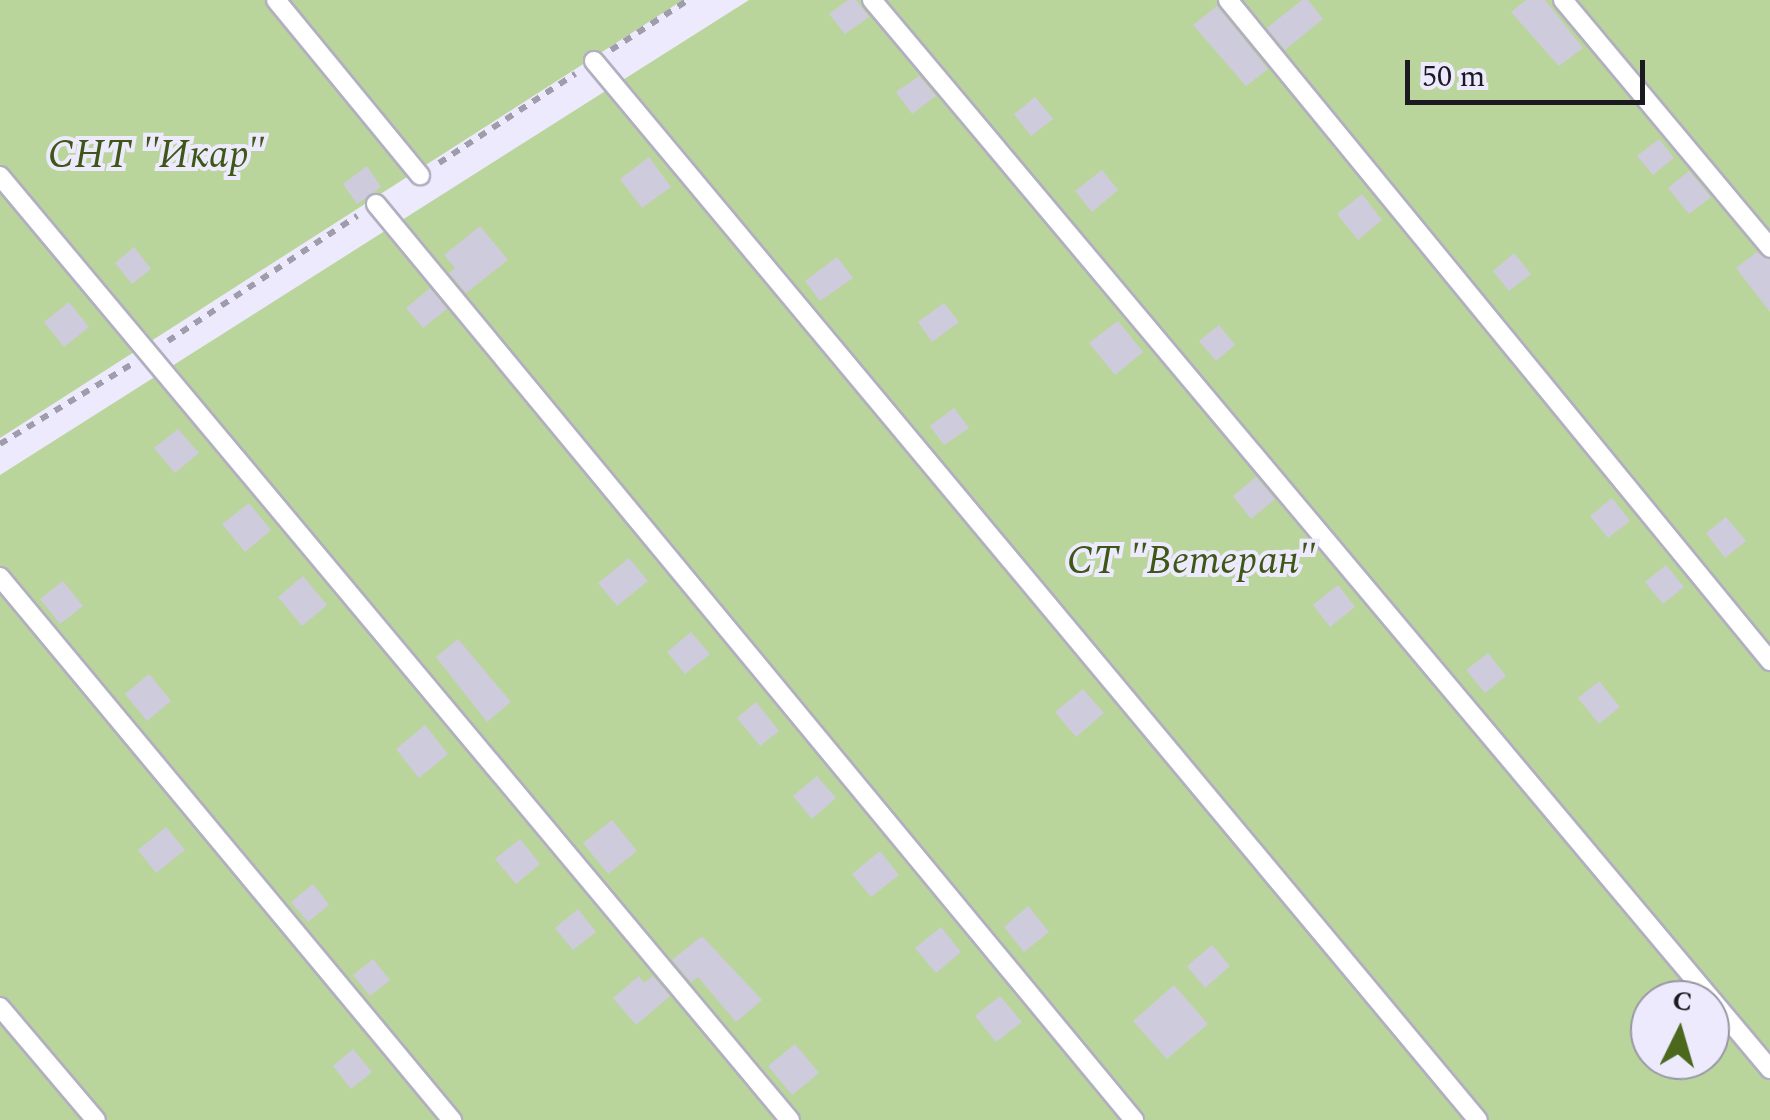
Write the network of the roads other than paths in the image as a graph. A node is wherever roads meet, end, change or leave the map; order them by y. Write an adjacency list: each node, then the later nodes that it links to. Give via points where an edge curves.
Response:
1 (276, 0): 6 (lane)
2 (872, 0): 13 (lane)
3 (1228, 0): 11 (lane)
4 (1563, 0): 9 (lane)
5 (594, 61): 18 (lane)
6 (420, 175)
7 (0, 176): 16 (lane)
8 (376, 204): 17 (lane)
9 (1770, 248)
10 (0, 577): 15 (lane)
11 (1770, 661)
12 (0, 1006): 14 (lane)
13 (1770, 1069)
14 (96, 1120)
15 (452, 1120)
16 (790, 1120)
17 (1134, 1120)
18 (1478, 1120)

